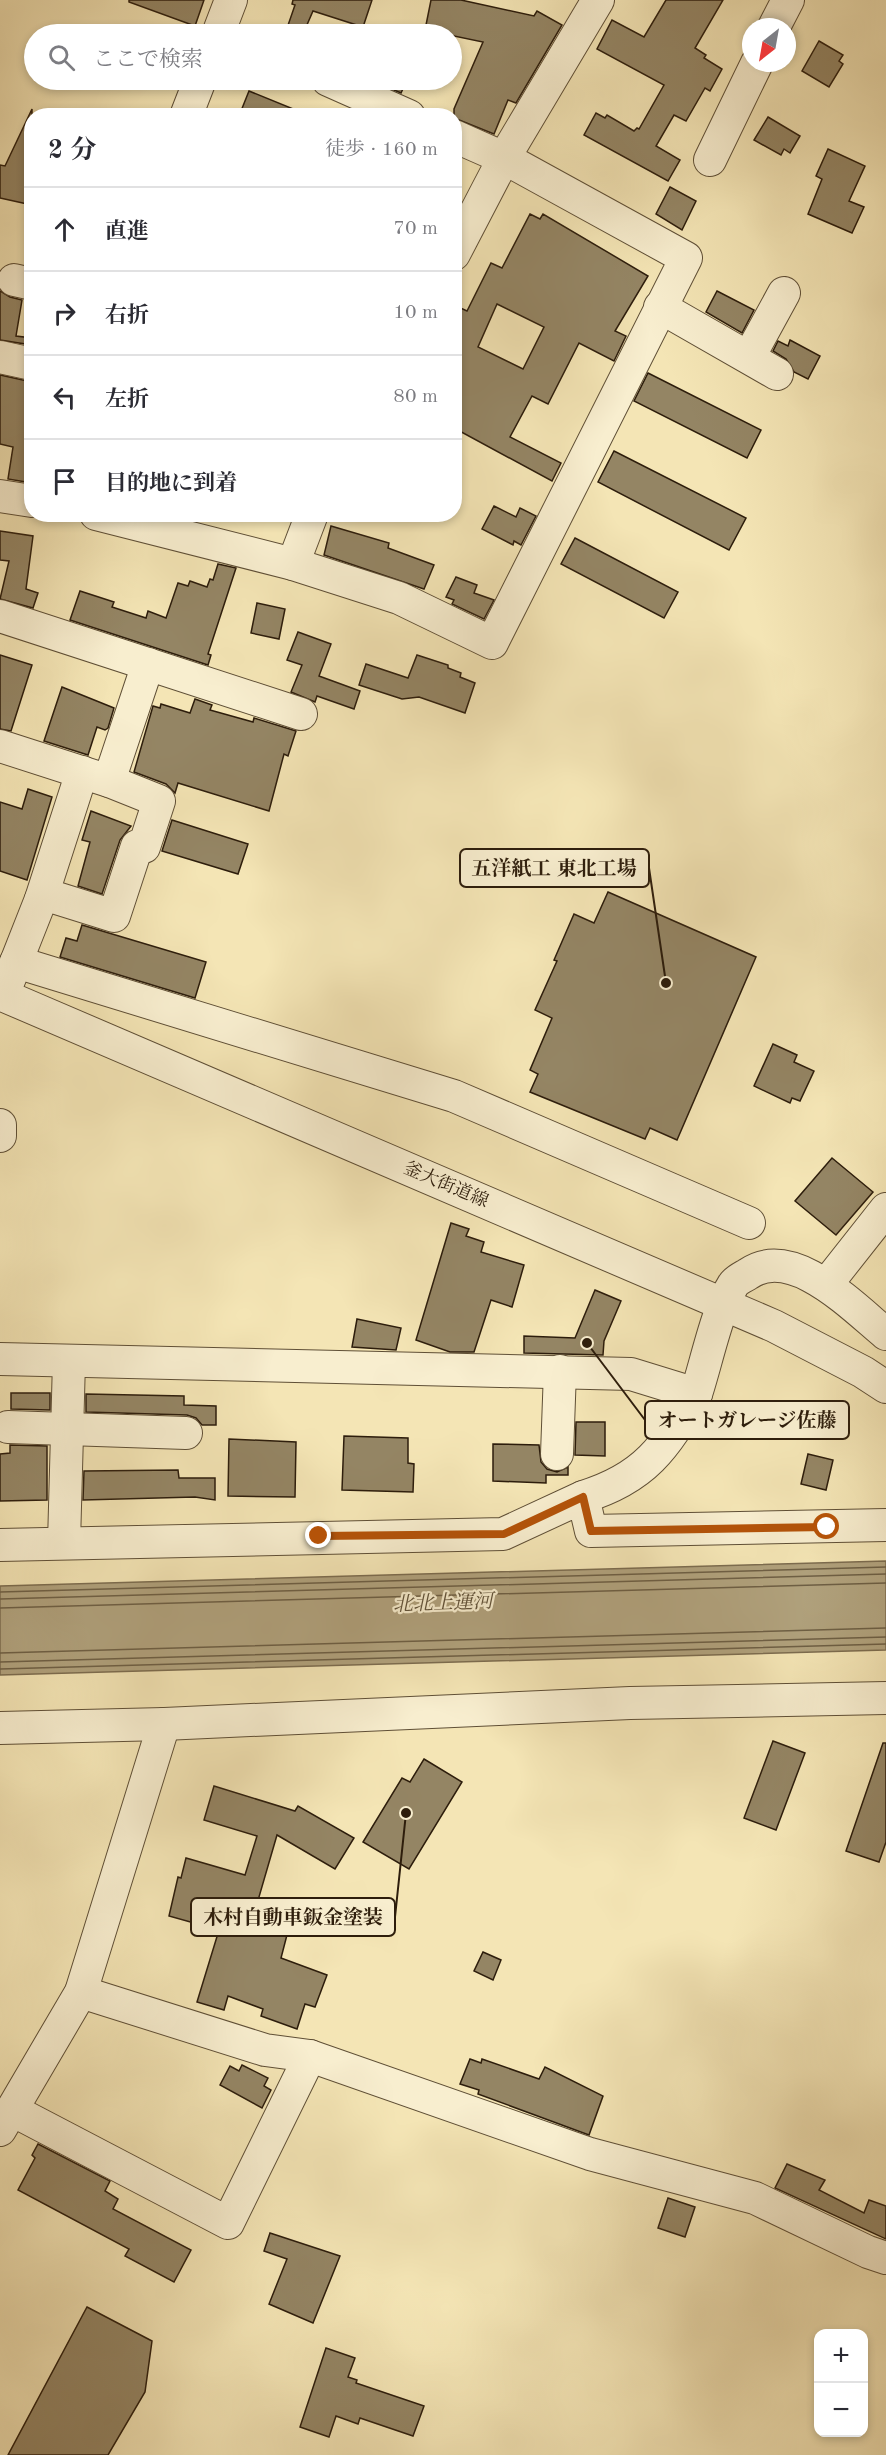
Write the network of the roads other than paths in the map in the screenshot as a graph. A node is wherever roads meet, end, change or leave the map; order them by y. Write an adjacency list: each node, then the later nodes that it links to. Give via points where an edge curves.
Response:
1 (231, 0): 5 (street)
2 (598, 0): 12 (street)
3 (788, 0): 4 (street)
4 (779, 18)
5 (224, 24)
6 (753, 72): 13 (street)
7 (196, 90): 9 (street)
8 (350, 90): 10 (street)
9 (189, 108)
10 (391, 108)
11 (462, 140): 12 (street)
12 (504, 158): 14 (street); 16 (street, via 686,258)
13 (710, 160)
14 (462, 239)
15 (784, 293): 18 (street)
16 (660, 307): 18 (street); 25 (street, via 492,643 399,597)
17 (0, 357): 19 (street)
18 (749, 357): 20 (street)
19 (24, 362)
20 (777, 374)
21 (0, 496): 22 (street)
22 (24, 500)
23 (128, 522): 25 (street)
24 (309, 522): 25 (street)
25 (293, 564)
26 (0, 616): 27 (street)
27 (148, 664): 28 (street); 30 (street)
28 (302, 714)
29 (0, 747): 30 (street)
30 (96, 776): 31 (street); 31 (street, via 159,801 144,847 137,846 114,916 50,896)
31 (41, 899): 32 (street)
32 (16, 962): 33 (street); 37 (street, via 454,1096)
33 (1, 994): 39 (street, 釜大街道線)
34 (0, 1125): 35 (street)
35 (0, 1137)
36 (886, 1209): 38 (street)
37 (749, 1223)
38 (826, 1285): 39 (street, via 791,1267 760,1268 734,1283); 40 (street)
39 (725, 1304): 44 (street, 釜大街道線, via 863,1372); 45 (street)
40 (886, 1334)
41 (0, 1359): 42 (street)
42 (69, 1361): 43 (street); 47 (street)
43 (560, 1371): 45 (street, via 631,1374); 49 (street)
44 (886, 1388)
45 (696, 1394): 50 (street, via 676,1429 642,1466 613,1488)
46 (8, 1427): 47 (street)
47 (67, 1429): 48 (street); 52 (street)
48 (186, 1433)
49 (557, 1454)
50 (583, 1497): 51 (street, via 591,1531); 52 (street, via 504,1534)
51 (886, 1525)
52 (64, 1543): 53 (street)
53 (0, 1545)
54 (886, 1698): 55 (street, via 630,1703)
55 (164, 1724): 56 (street); 57 (street)
56 (0, 1728)
57 (81, 1992): 58 (street, via 265,2050); 59 (street)
58 (310, 2056): 59 (street, via 228,2223); 60 (street, via 590,2154 755,2198)
59 (6, 2120)
60 (886, 2258)

